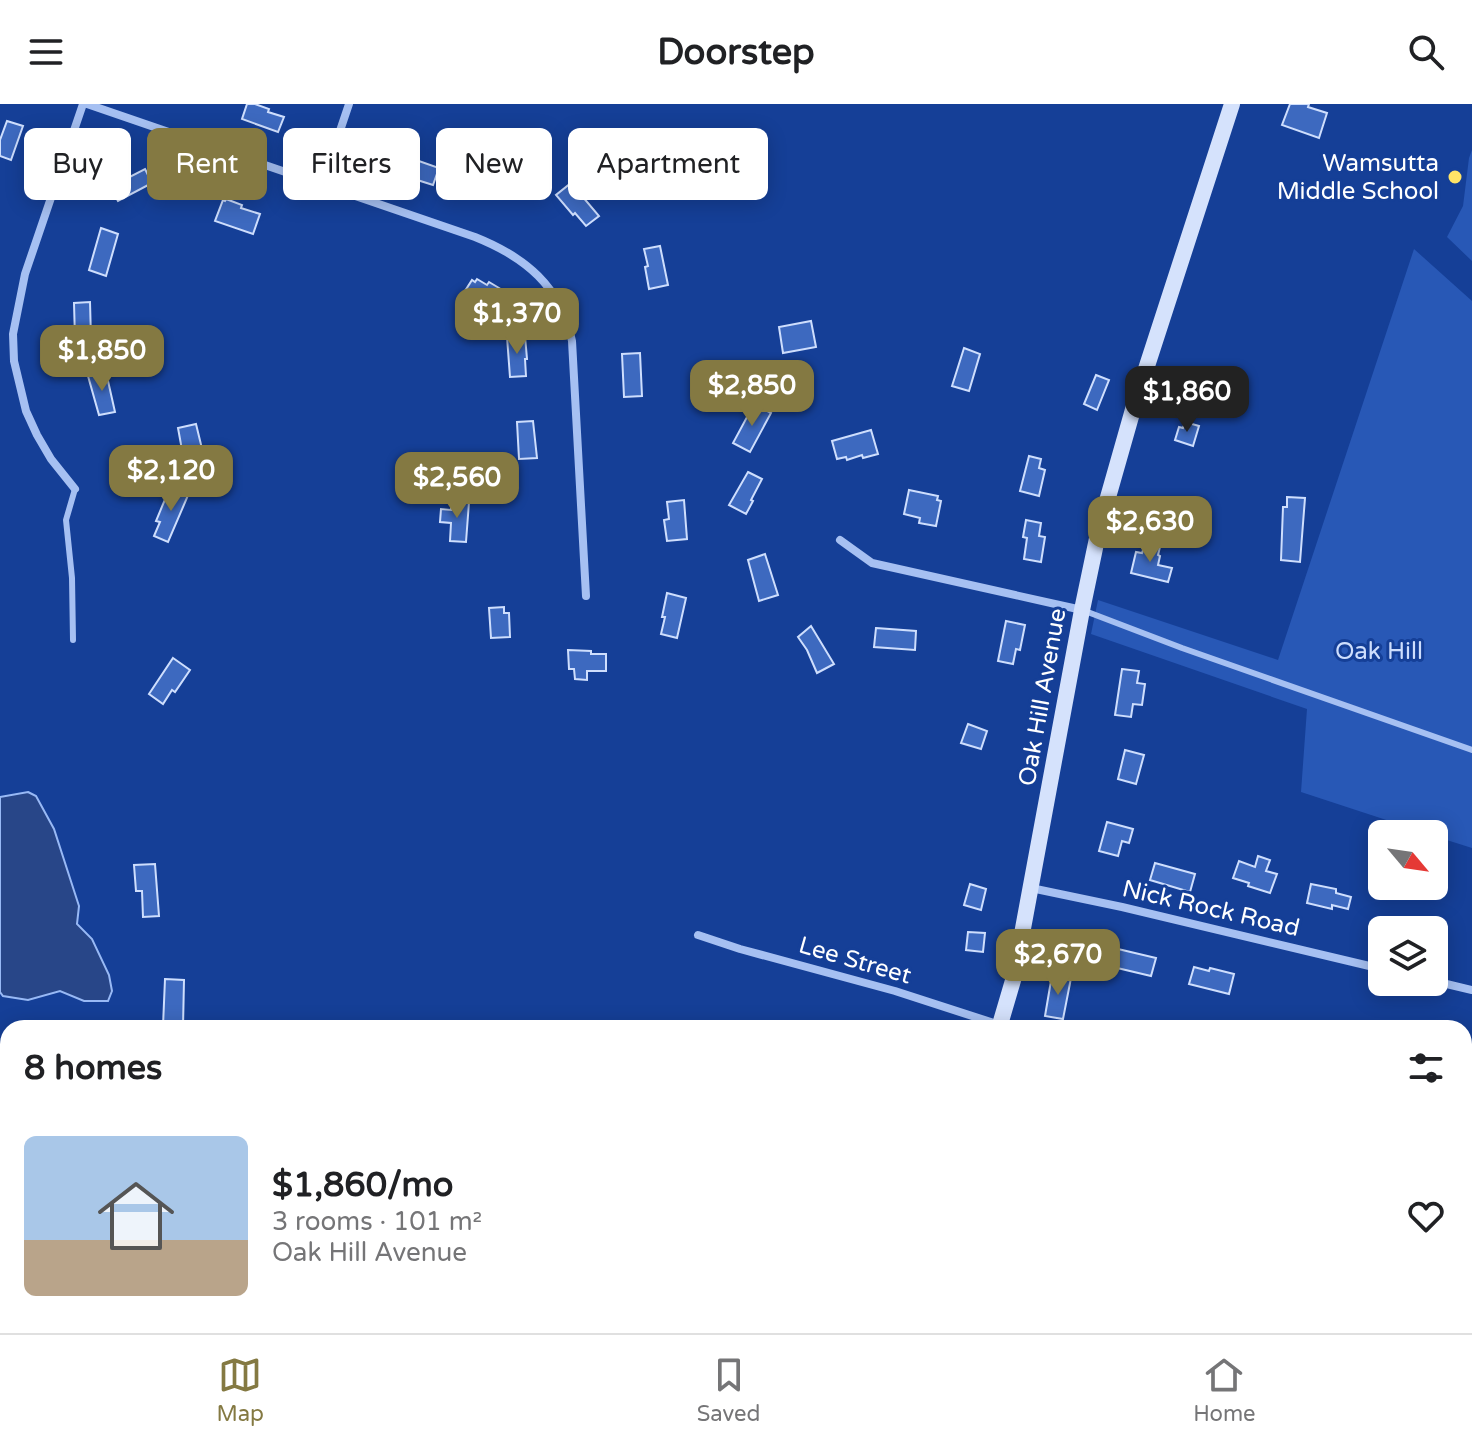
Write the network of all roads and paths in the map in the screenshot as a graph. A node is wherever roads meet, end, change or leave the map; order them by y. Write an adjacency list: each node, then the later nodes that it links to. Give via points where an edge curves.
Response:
1 (85, 104): 5 (street); 7 (street, via 25,274 13,334 26,411 51,459)
2 (349, 104): 4 (street)
3 (1232, 104): 10 (main road, Oak Hill Avenue, via 1119,455)
4 (341, 128)
5 (283, 171)
6 (367, 200): 9 (street, via 512,254 552,292 566,317 572,341)
7 (75, 489): 11 (lane, via 66,520)
8 (840, 540): 10 (street, via 872,563)
9 (586, 596)
10 (1082, 610): 12 (lane); 13 (main road, Oak Hill Avenue)
11 (73, 640)
12 (1472, 750)
13 (1030, 888): 15 (street, Nick Rock Road); 19 (main road, Oak Hill Avenue)
14 (698, 935): 18 (street, Lee Street)
15 (1368, 966)
16 (1448, 984): 17 (street)
17 (1472, 990)
18 (982, 1020)
19 (1002, 1020)

